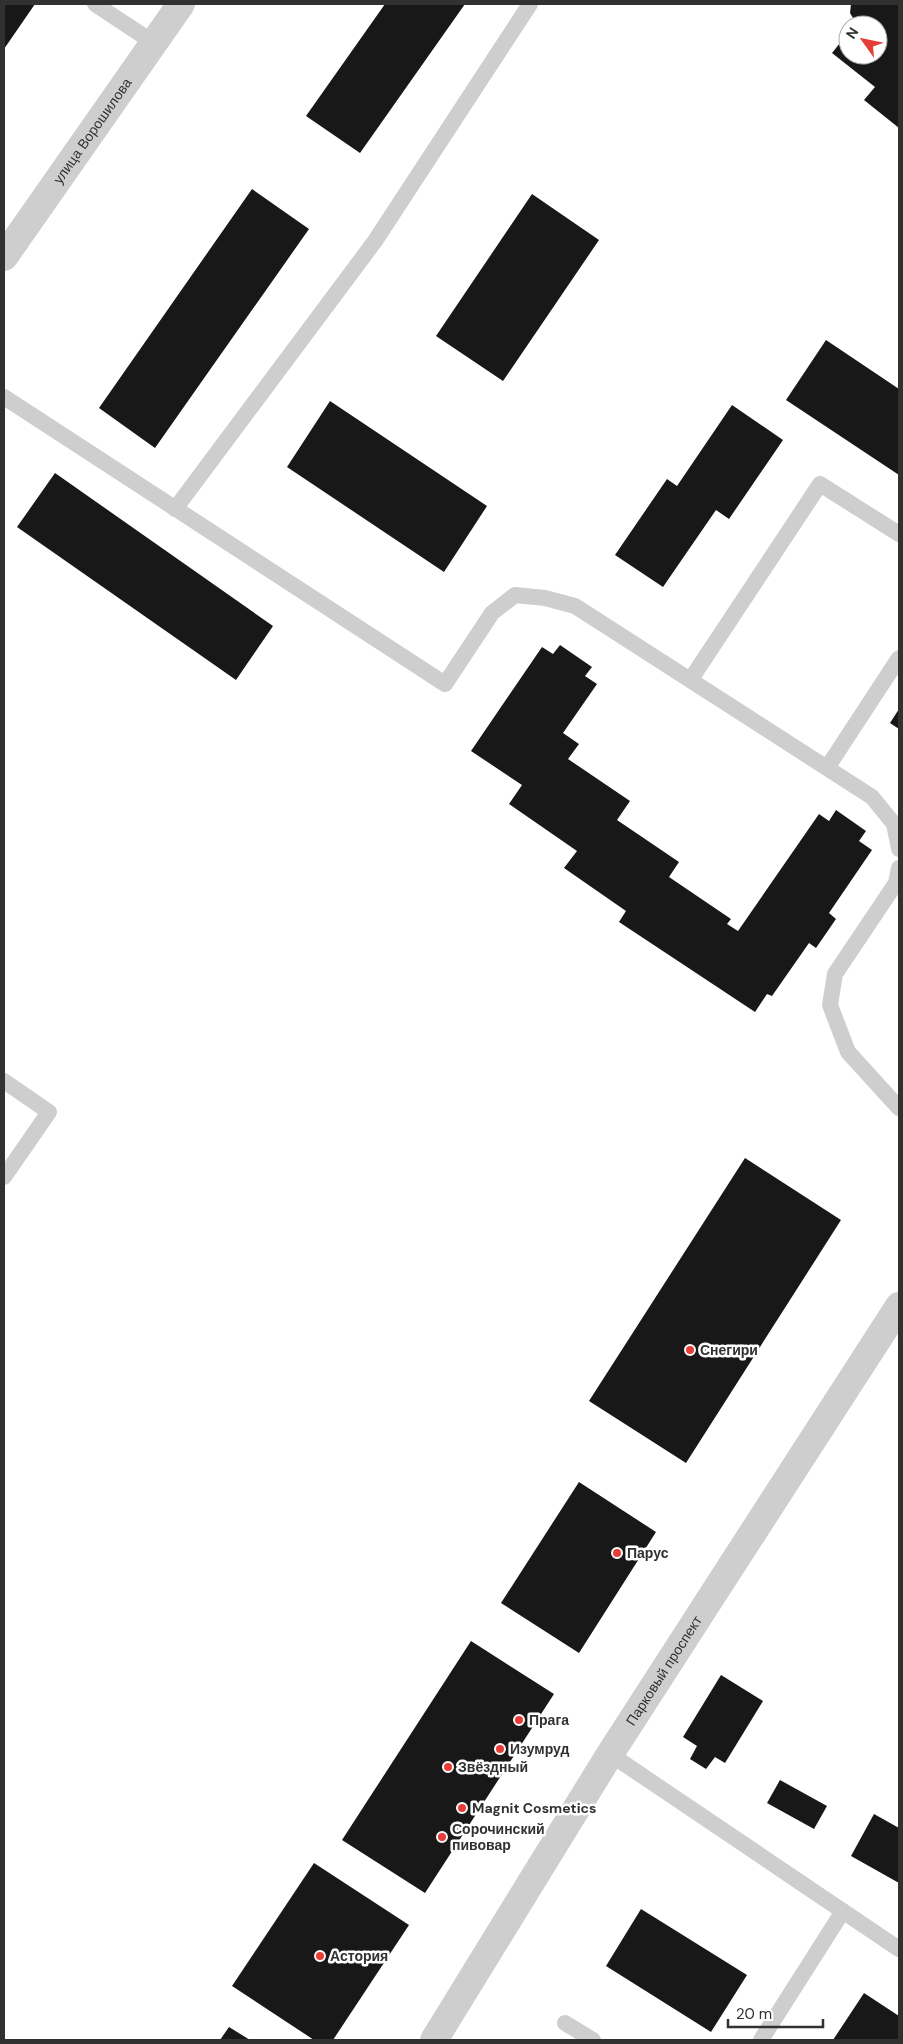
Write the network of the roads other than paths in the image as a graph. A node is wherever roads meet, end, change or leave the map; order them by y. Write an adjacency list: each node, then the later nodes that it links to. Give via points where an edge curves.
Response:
1 (95, 4): 4 (lane)
2 (181, 4): 4 (street, улица Ворошилова)
3 (530, 4): 7 (lane, via 375,241)
4 (154, 43): 5 (street, улица Ворошилова)
5 (4, 257)
6 (4, 397): 7 (lane)
7 (175, 509): 10 (lane, via 444,684 492,613 515,595 575,606)
8 (899, 534): 10 (lane, via 820,484)
9 (899, 658): 11 (lane)
10 (691, 679): 11 (lane)
11 (827, 768): 12 (lane, via 872,797 894,824)
12 (899, 849)
13 (899, 868): 15 (lane, via 896,883 835,974 830,1006 848,1052)
14 (4, 1081): 16 (lane, via 49,1112)
15 (899, 1108)
16 (4, 1177)
17 (899, 1306): 18 (street, Парковый проспект)
18 (610, 1754): 19 (lane); 22 (street, Парковый проспект)
19 (843, 1911): 20 (lane); 24 (lane)
20 (899, 1949)
21 (565, 2023): 23 (lane)
22 (434, 2040)
23 (593, 2040)
24 (760, 2040)

